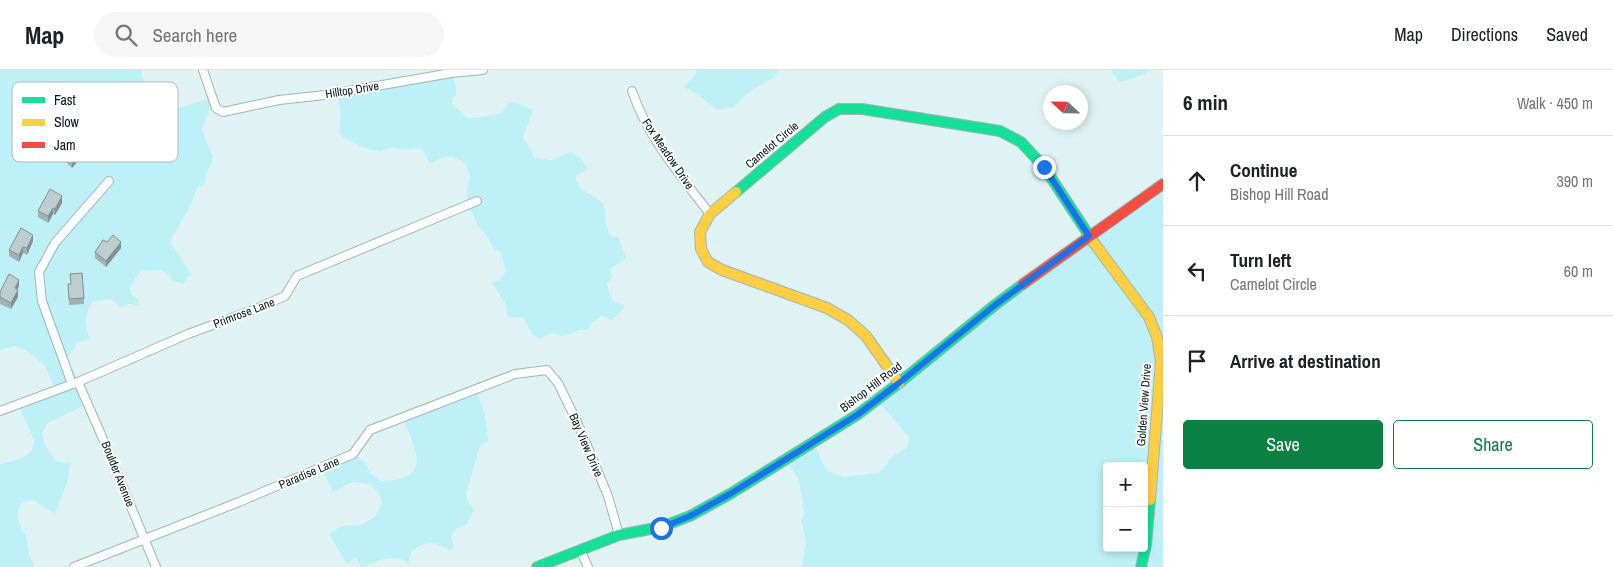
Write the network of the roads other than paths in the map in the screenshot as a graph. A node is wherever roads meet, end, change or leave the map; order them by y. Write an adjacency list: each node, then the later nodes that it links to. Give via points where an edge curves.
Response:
1 (203, 70): 3 (street, Hilltop Drive, via 216,108 223,112)
2 (483, 70): 3 (street, Hilltop Drive)
3 (450, 72)
4 (632, 91): 8 (street, Fox Meadow Drive, via 650,133)
5 (109, 181): 11 (street, Boulder Avenue, via 55,243 40,272 42,301)
6 (1163, 184): 9 (street, Bishop Hill Road)
7 (477, 201): 11 (street, Primrose Lane, via 297,276 286,296)
8 (710, 214): 9 (street, Camelot Circle, via 825,117 839,109 862,109 1000,132 1021,142 1044,167); 12 (street, Camelot Circle, via 700,232 701,250 708,262 827,308 848,320 866,336)
9 (1089, 236): 12 (street, Bishop Hill Road, via 995,305); 21 (street, Golden View Drive, via 1149,317 1157,337 1161,362 1146,545)
10 (536, 371): 14 (street, Bay View Drive, via 547,370 558,383 608,496); 15 (street, Paradise Lane, via 515,374 370,430 353,454)
11 (75, 383): 13 (street, Primrose Lane); 15 (street, Boulder Avenue, via 100,432)
12 (899, 383): 14 (street, Bishop Hill Road, via 857,415 698,512 661,528)
13 (0, 411)
14 (619, 535): 16 (street, Bishop Hill Road)
15 (144, 539): 17 (street, Paradise Lane); 18 (street, Boulder Avenue)
16 (580, 549): 19 (street, Bishop Hill Road); 20 (street)
17 (74, 567)
18 (156, 567)
19 (537, 567)
20 (588, 567)
21 (1141, 567)

